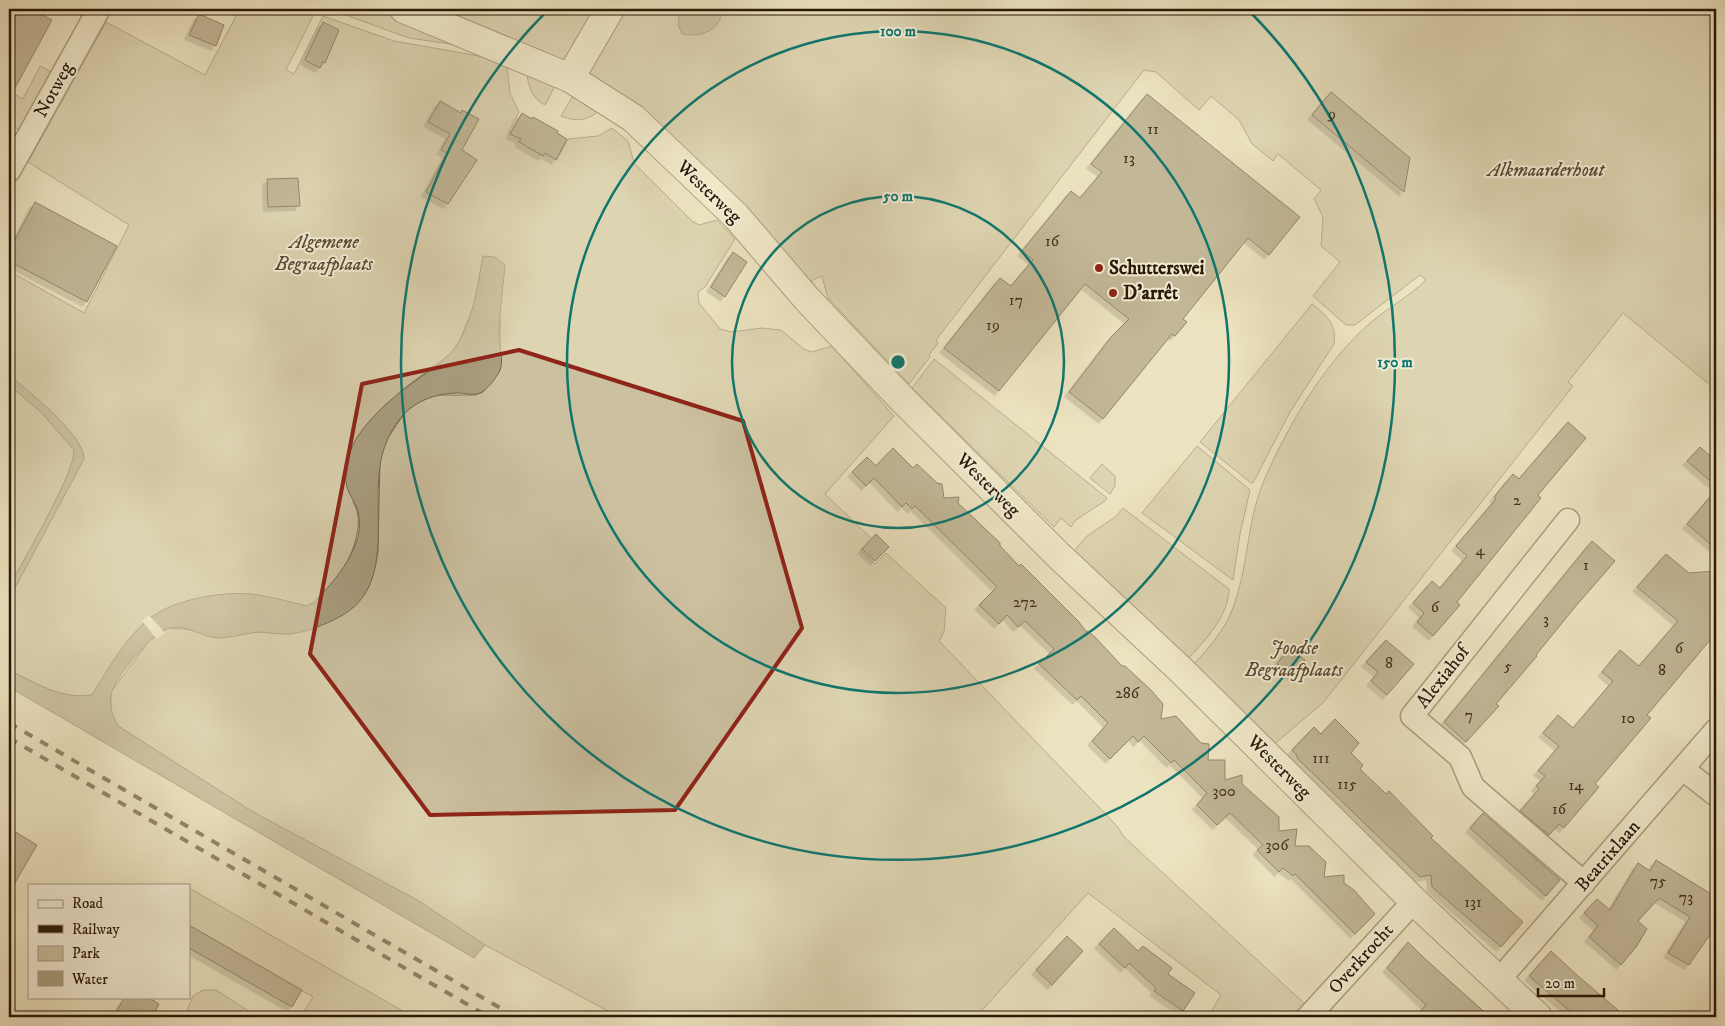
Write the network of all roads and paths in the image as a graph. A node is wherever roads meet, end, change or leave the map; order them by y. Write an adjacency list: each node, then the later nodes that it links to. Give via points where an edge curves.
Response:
1 (99, 9): 5 (street, Notweg)
2 (404, 9): 4 (street, Westerweg)
3 (610, 9): 4 (street)
4 (570, 78): 11 (street, Westerweg, via 633,118 736,216 900,398)
5 (9, 171)
6 (1568, 520): 10 (street, Alexiahof, via 1412,716 1460,757 1473,787)
7 (1716, 730): 8 (street, Beatrixlaan)
8 (1683, 769): 9 (street); 10 (street, Beatrixlaan)
9 (1716, 795)
10 (1584, 883): 12 (street, Beatrixlaan)
11 (1414, 901): 12 (street, Westerweg); 13 (street, Overkrocht)
12 (1498, 981): 14 (street, Westerweg)
13 (1308, 1017)
14 (1538, 1017)

